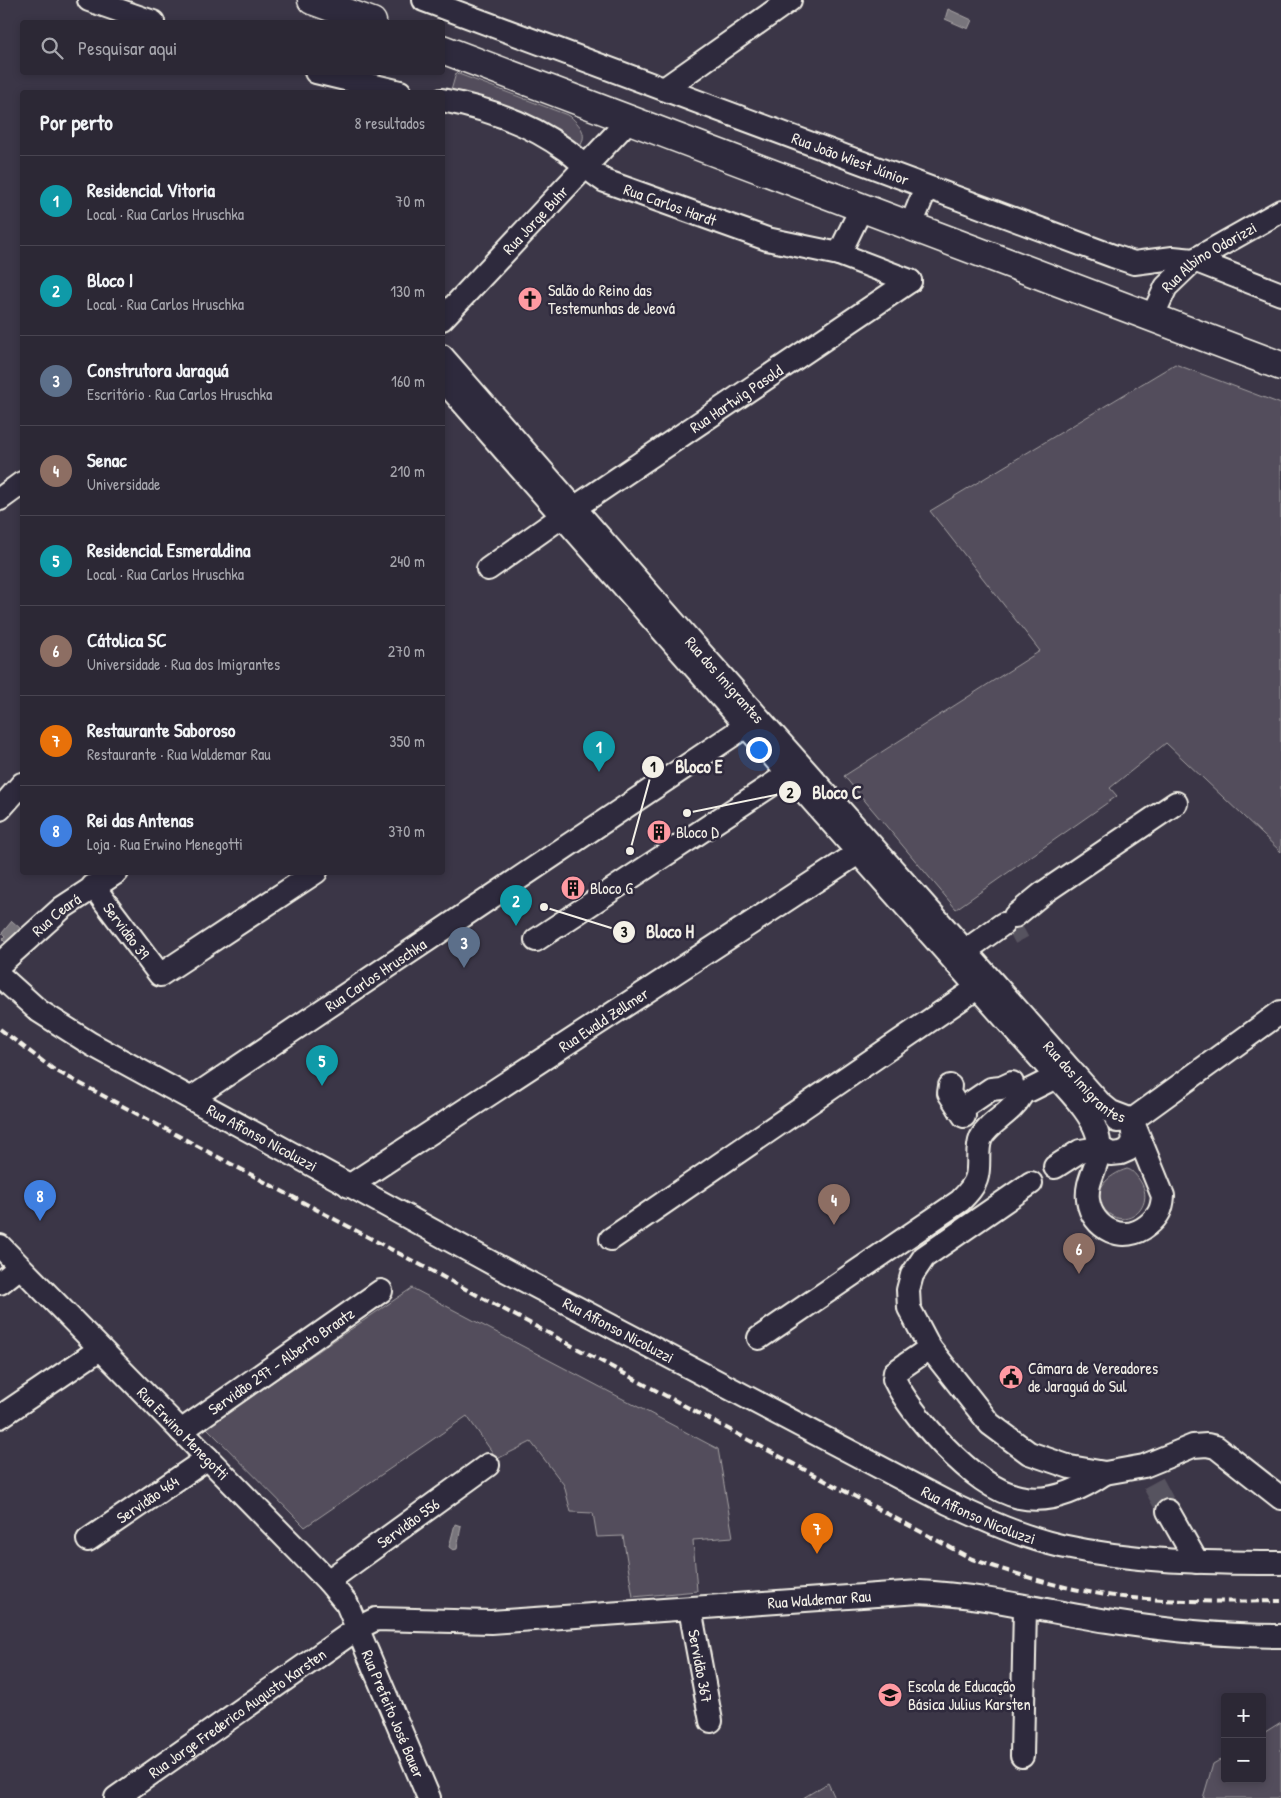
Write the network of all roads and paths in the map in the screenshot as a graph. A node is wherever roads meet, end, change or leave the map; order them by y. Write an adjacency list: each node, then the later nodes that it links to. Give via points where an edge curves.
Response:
1 (89, 0): 5 (street)
2 (312, 0): 6 (highway)
3 (424, 0): 10 (street, Rua João Wiest Júnior)
4 (790, 0): 10 (street)
5 (147, 20)
6 (367, 20)
7 (445, 50): 13 (highway)
8 (324, 75): 9 (street)
9 (357, 88): 11 (street)
10 (664, 88): 15 (street, Rua João Wiest Júnior)
11 (378, 90)
12 (445, 101): 14 (street, Rua Carlos Hardt, via 469,105 518,123 566,150)
13 (629, 120): 14 (street, Rua Jorge Buhr); 16 (highway)
14 (583, 166): 19 (street, Rua Carlos Hardt, via 605,181 736,229); 23 (street, Rua Jorge Buhr)
15 (926, 188): 18 (street); 20 (street, Rua João Wiest Júnior, via 1134,263 1173,258)
16 (862, 207): 18 (highway); 19 (street)
17 (1281, 211): 20 (street, Rua Albino Odorizzi)
18 (911, 226): 24 (highway)
19 (839, 254): 21 (street, Rua Carlos Hardt)
20 (1194, 260): 22 (street, Rua João Wiest Júnior); 24 (street, Rua Albino Odorizzi, via 1166,287)
21 (910, 281): 30 (street, Rua Hartwig Pasold)
22 (1281, 294)
23 (445, 316)
24 (1152, 317): 26 (highway)
25 (445, 360): 30 (street, Rua dos Imigrantes)
26 (1281, 366)
27 (445, 382): 30 (street, Rua dos Imigrantes)
28 (20, 484): 29 (street)
29 (0, 499)
30 (569, 512): 31 (street, Rua Hartwig Pasold); 32 (street, Rua dos Imigrantes)
31 (488, 569)
32 (753, 722): 33 (street, Rua dos Imigrantes); 44 (street, Rua dos Imigrantes); 53 (street, Rua Carlos Hruschka)
33 (788, 774): 38 (street, Rua dos Imigrantes); 43 (street)
34 (20, 786): 36 (street)
35 (1176, 803): 42 (street, via 1043,893)
36 (0, 809)
37 (1170, 831): 42 (street, via 1155,829)
38 (858, 853): 44 (street, Rua dos Imigrantes); 59 (street, Rua Ewald Zellmer)
39 (112, 875): 41 (street, Rua Ceará)
40 (311, 875): 41 (street, Servidão 39, via 160,975)
41 (93, 886): 45 (street, Rua Ceará, via 62,908)
42 (1013, 925): 44 (street)
43 (536, 940)
44 (964, 958): 47 (street, Rua dos Imigrantes); 50 (street, Rua dos Imigrantes)
45 (0, 964)
46 (0, 976): 53 (street, Rua Affonso Nicoluzzi, via 65,1028)
47 (977, 988): 49 (street, Rua dos Imigrantes); 60 (street)
48 (1281, 1012): 54 (street)
49 (1035, 1052): 50 (street, Rua dos Imigrantes); 52 (street)
50 (1059, 1068): 52 (street, via 1048,1080); 54 (street, Rua dos Imigrantes, via 1111,1112); 56 (street, Rua dos Imigrantes, via 1092,1123)
51 (950, 1086): 55 (street, via 949,1093)
52 (1021, 1087): 55 (street, via 1012,1110); 55 (street, via 986,1091)
53 (192, 1098): 59 (street, Rua Affonso Nicoluzzi)
54 (1132, 1120): 56 (street, via 1115,1121 1104,1127); 56 (street, Rua dos Imigrantes, via 1163,1196 1158,1217 1146,1227 1132,1233 1117,1233 1105,1230 1093,1218 1088,1187)
55 (969, 1122): 65 (street, via 984,1164 971,1189 948,1211)
56 (1100, 1148): 57 (street, via 1080,1150)
57 (1055, 1167)
58 (1031, 1183): 66 (street, via 924,1257 912,1275 908,1290 909,1308)
59 (349, 1186): 76 (street, Rua Affonso Nicoluzzi, via 509,1273 983,1519 1060,1545 1135,1558)
60 (610, 1238)
61 (0, 1246): 62 (street, Rua Erwino Menegotti)
62 (20, 1268): 63 (street); 67 (street, Rua Erwino Menegotti)
63 (0, 1283)
64 (381, 1291): 69 (street, Servidão 297 - Alberto Braatz)
65 (759, 1338)
66 (930, 1348): 72 (street, via 990,1424 1029,1453 1070,1467); 72 (street, via 895,1372 894,1379 924,1425 969,1471 992,1488 1031,1499 1062,1496 1083,1488)
67 (100, 1349): 68 (street); 69 (street, Rua Erwino Menegotti)
68 (0, 1417)
69 (181, 1431): 70 (street, Rua Erwino Menegotti)
70 (208, 1458): 75 (street, Servidão 464); 78 (street, Rua Erwino Menegotti)
71 (488, 1465): 78 (street, Servidão 556)
72 (1105, 1473): 73 (street, via 1149,1475 1193,1446 1207,1445 1216,1447)
73 (1281, 1498)
74 (1168, 1511): 76 (street)
75 (88, 1540)
76 (1197, 1562): 77 (street, Rua Affonso Nicoluzzi)
77 (1281, 1563)
78 (328, 1581): 81 (street, Rua Erwino Menegotti, via 347,1604)
79 (1025, 1606): 80 (street, Rua Waldemar Rau, via 919,1592); 82 (street, Rua Waldemar Rau, via 1172,1629); 84 (street)
80 (690, 1609): 81 (street, Rua Waldemar Rau, via 491,1622 376,1620); 83 (street, Servidão 367)
81 (358, 1628): 85 (street, Rua Jorge Frederico Augusto Karsten); 86 (street, Rua Prefeito José Bauer)
82 (1281, 1636)
83 (711, 1721)
84 (1022, 1756)
85 (116, 1798)
86 (429, 1798)

